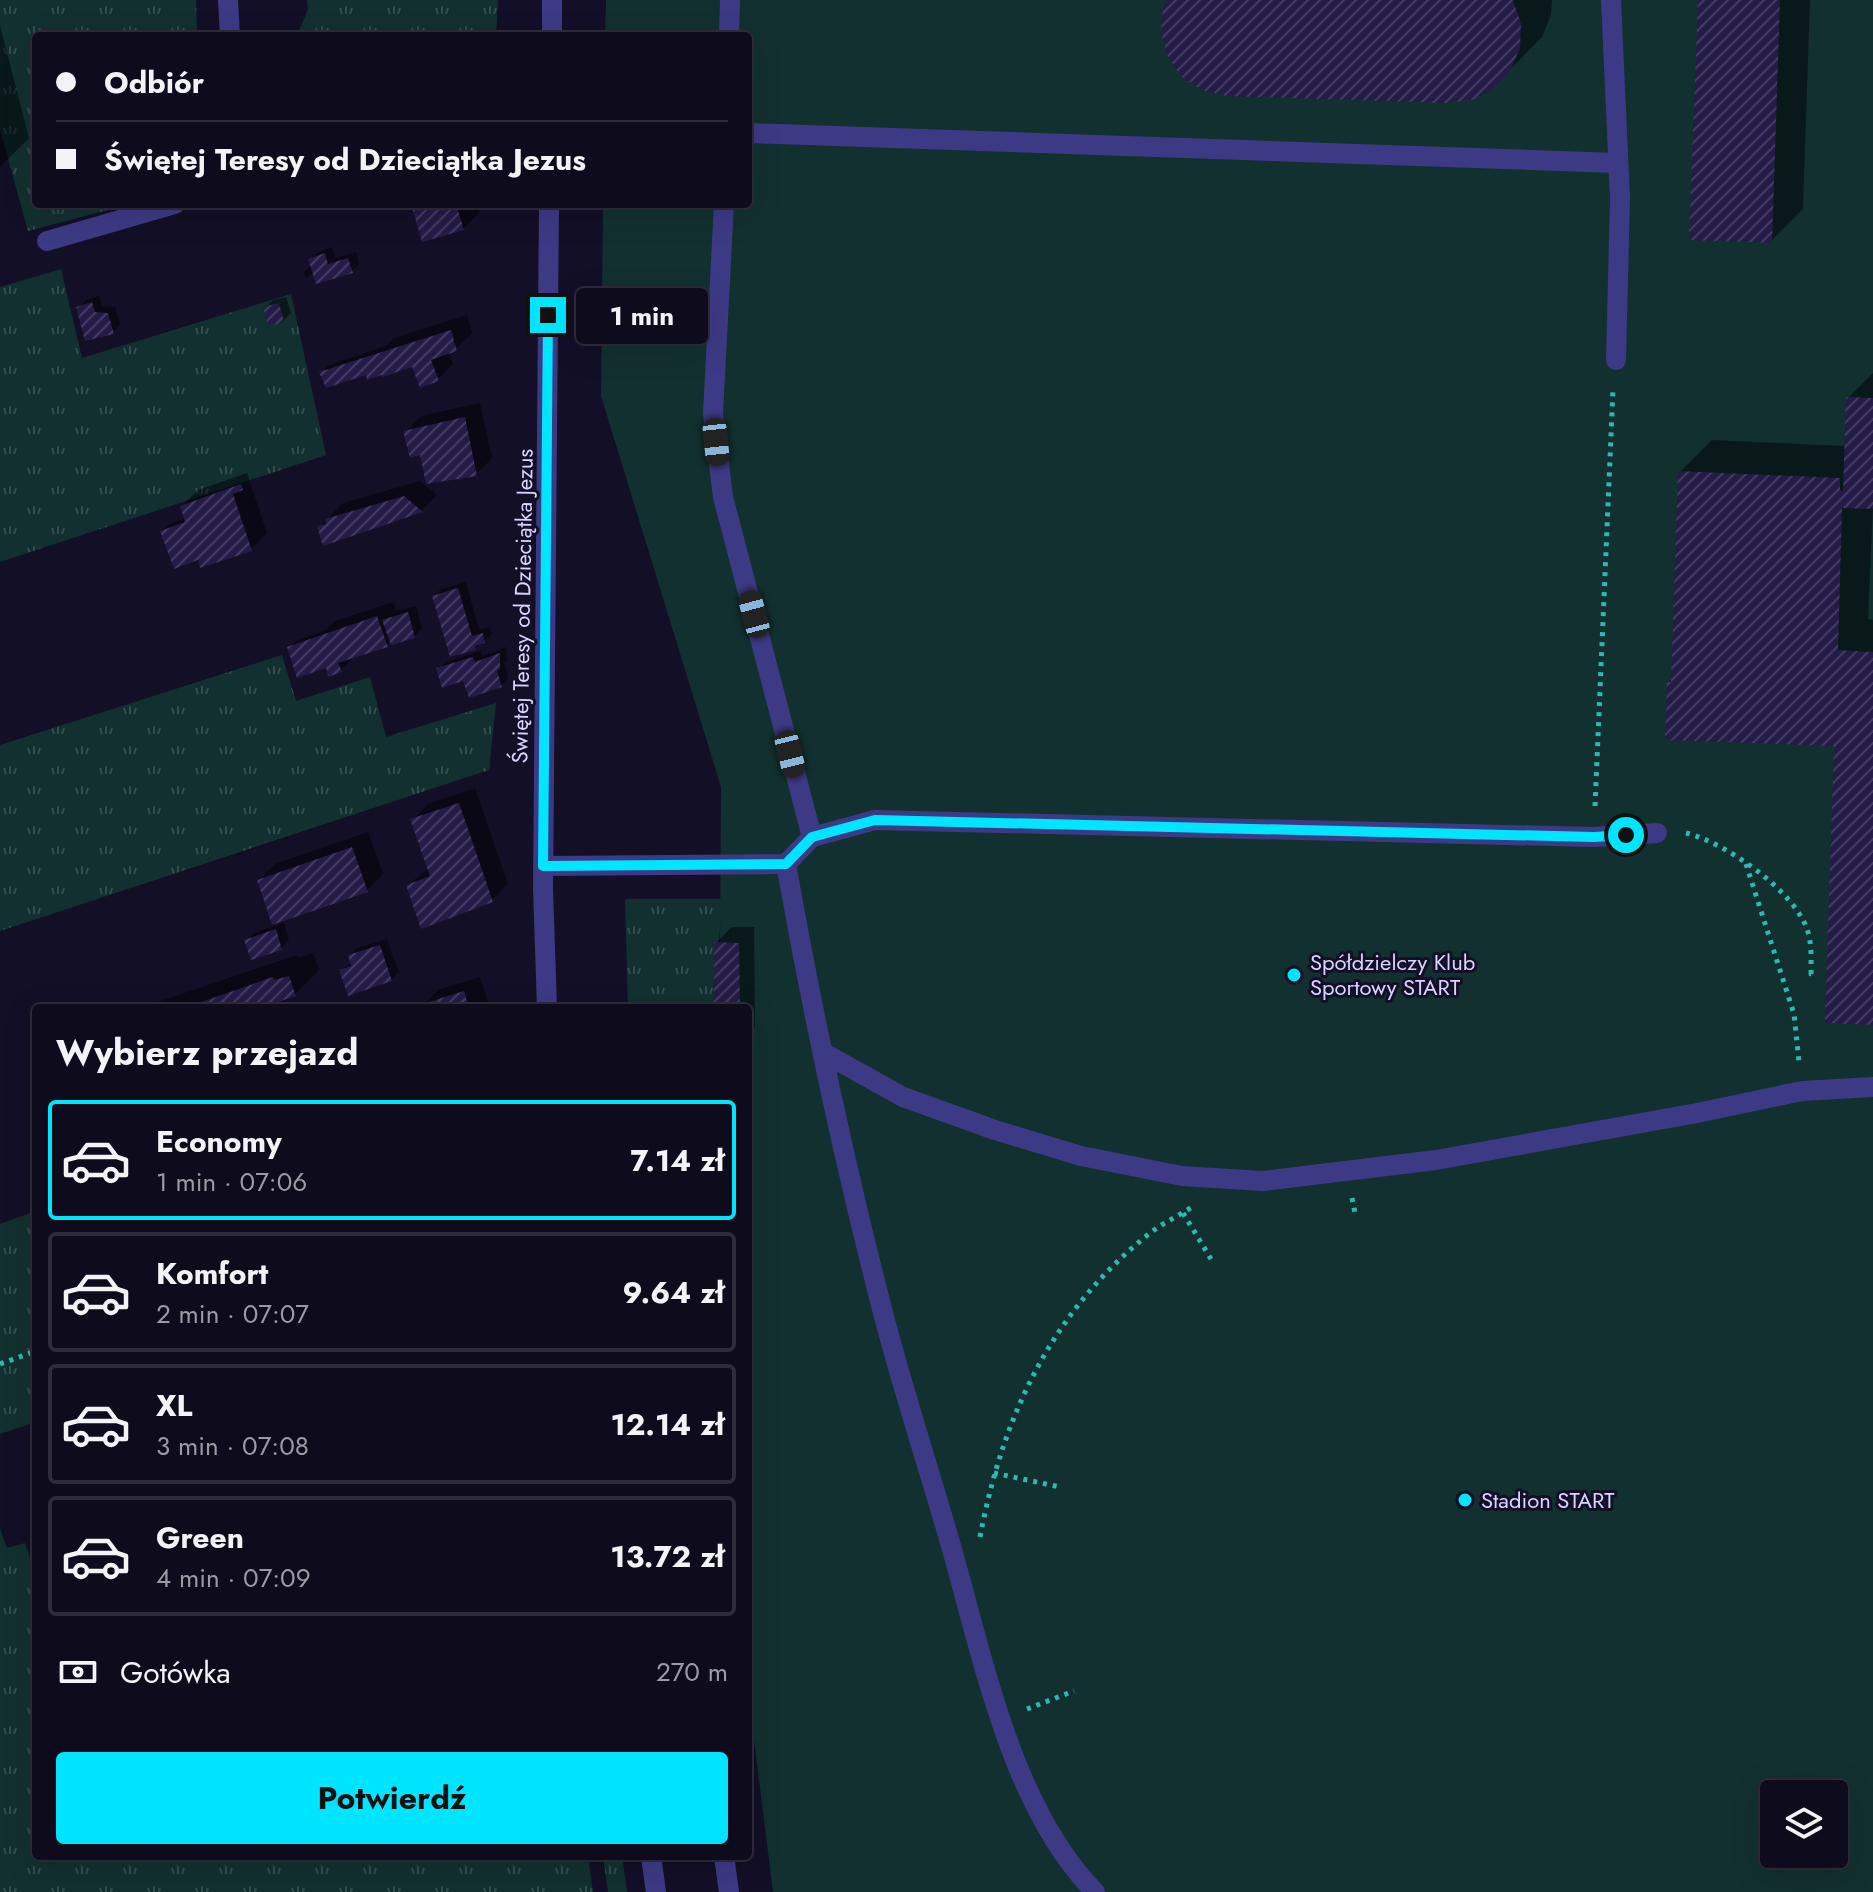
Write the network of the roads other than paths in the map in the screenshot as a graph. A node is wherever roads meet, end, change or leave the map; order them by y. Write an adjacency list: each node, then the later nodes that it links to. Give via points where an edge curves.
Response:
1 (228, 0): 5 (street)
2 (552, 0): 6 (street)
3 (730, 0): 7 (street)
4 (1611, 0): 9 (street)
5 (230, 32)
6 (552, 32)
7 (729, 32)
8 (752, 133): 9 (street)
9 (1617, 163): 14 (street)
10 (161, 208): 13 (street)
11 (549, 208): 18 (street, Świętej Teresy od Dzieciątka Jezus)
12 (724, 208): 16 (street, via 713,414 723,497)
13 (47, 241)
14 (1616, 360)
15 (1657, 833): 16 (street, via 1594,837 875,820)
16 (812, 837): 17 (street)
17 (786, 864): 18 (street); 20 (street)
18 (543, 866): 19 (street, Świętej Teresy od Dzieciątka Jezus)
19 (547, 1004)
20 (824, 1053): 21 (street, via 903,1097 1081,1156 1182,1176 1263,1181 1450,1158 1802,1091); 26 (street, via 880,1301 1001,1719 1055,1841)
21 (1873, 1087)
22 (652, 1860): 24 (street)
23 (725, 1860): 25 (street)
24 (656, 1892)
25 (729, 1892)
26 (1095, 1892)

